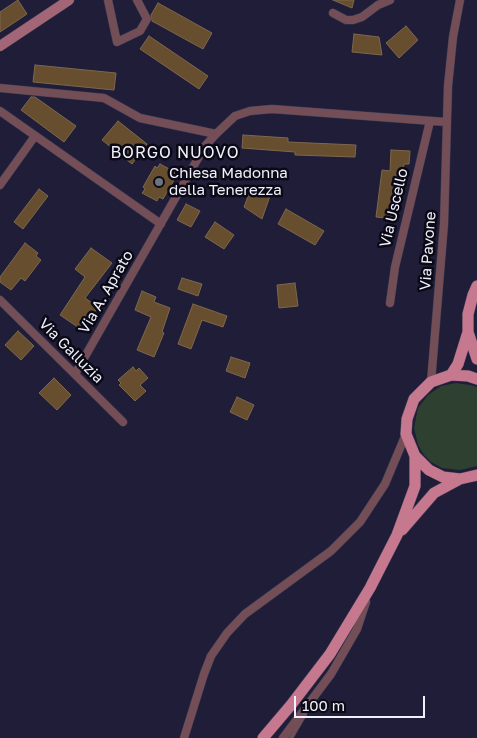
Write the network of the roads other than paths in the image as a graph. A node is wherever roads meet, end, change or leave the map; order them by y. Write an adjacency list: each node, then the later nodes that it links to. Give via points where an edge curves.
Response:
1 (69, 0): 7 (main road)
2 (108, 0): 3 (street, via 117,42 140,31 147,19)
3 (137, 0)
4 (390, 0): 6 (street, via 353,20)
5 (460, 0): 11 (street, Via Pavone, via 452,46)
6 (333, 13)
7 (0, 46)
8 (0, 88): 12 (street, via 104,98 140,118)
9 (0, 111): 13 (street)
10 (430, 121): 11 (street); 12 (street, via 272,109 235,116); 18 (street, Via Uscello, via 395,267)
11 (446, 122): 24 (street, Via Pavone, via 444,224)
12 (216, 134): 15 (street, Via A. Aprato)
13 (35, 136): 14 (street); 15 (street)
14 (0, 185)
15 (161, 224): 21 (street, Via A. Aprato)
16 (477, 286): 19 (main road, via 468,314)
17 (0, 300): 21 (street, Via Galluzia)
18 (390, 303)
19 (468, 332): 20 (main road); 22 (main road)
20 (477, 359)
21 (75, 374): 25 (street, Via Galluzia)
22 (451, 375): 23 (main road); 24 (main road)
23 (477, 379)
24 (431, 382): 26 (main road, via 414,399)
25 (123, 422)
26 (406, 434): 27 (main road); 34 (street, via 384,484 360,522 332,552 245,614 227,633 204,674)
27 (415, 456): 29 (main road, via 429,470 443,477); 31 (main road, via 414,486)
28 (477, 475): 29 (main road)
29 (462, 478): 30 (main road); 31 (main road, via 434,494)
30 (477, 483)
31 (397, 535): 32 (main road)
32 (370, 588): 33 (street, via 357,629); 35 (main road, via 330,654)
33 (312, 699): 36 (street); 37 (lane)
34 (184, 738)
35 (264, 738)
36 (283, 738)
37 (291, 738)

